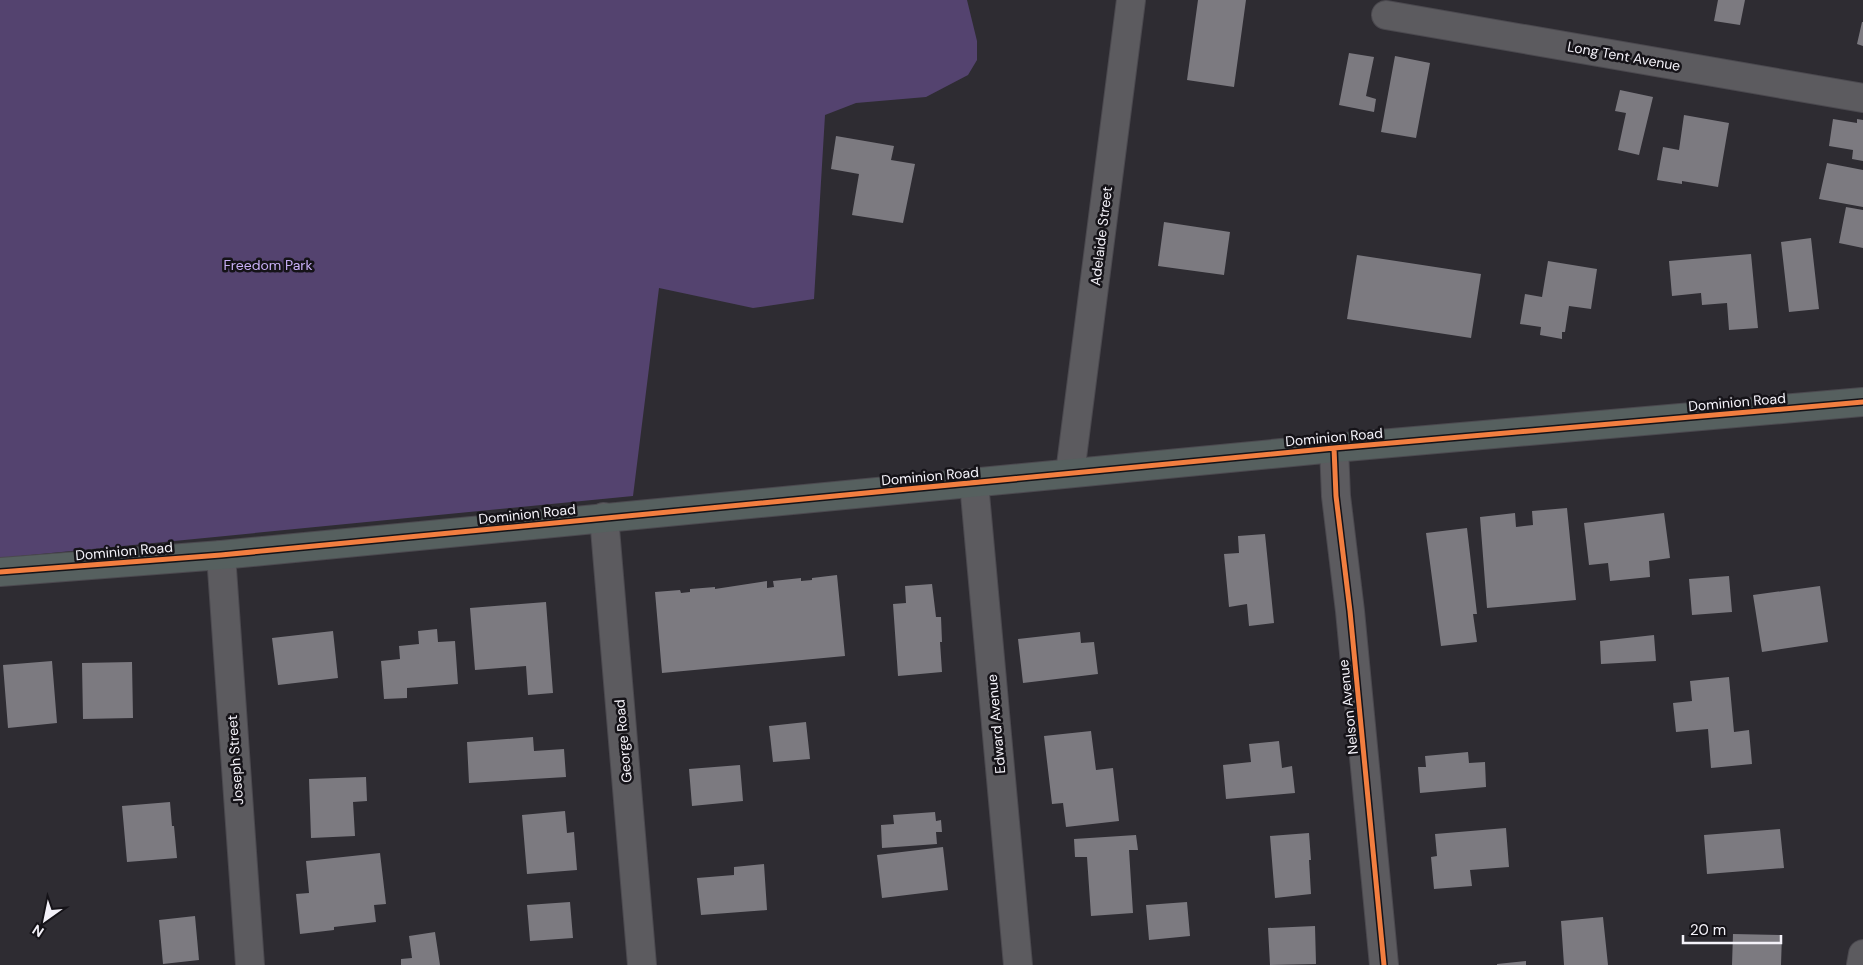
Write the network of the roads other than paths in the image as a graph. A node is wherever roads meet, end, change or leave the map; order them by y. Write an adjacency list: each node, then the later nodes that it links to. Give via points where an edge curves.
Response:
1 (1132, 0): 6 (street, Adelaide Street)
2 (1386, 15): 3 (street, Long Tent Avenue)
3 (1863, 98)
4 (1863, 402): 5 (main road, Dominion Road)
5 (1334, 448): 6 (main road, Dominion Road); 15 (street, Nelson Avenue, via 1336,496)
6 (1070, 473): 7 (main road, Dominion Road)
7 (974, 483): 8 (main road, Dominion Road); 14 (street, Edward Avenue)
8 (604, 517): 9 (main road, Dominion Road); 13 (street, George Road)
9 (221, 555): 10 (main road, Dominion Road); 12 (street, Joseph Street)
10 (0, 572)
11 (1863, 954): 16 (street)
12 (250, 965)
13 (642, 965)
14 (1018, 965)
15 (1384, 965)
16 (1861, 965)

